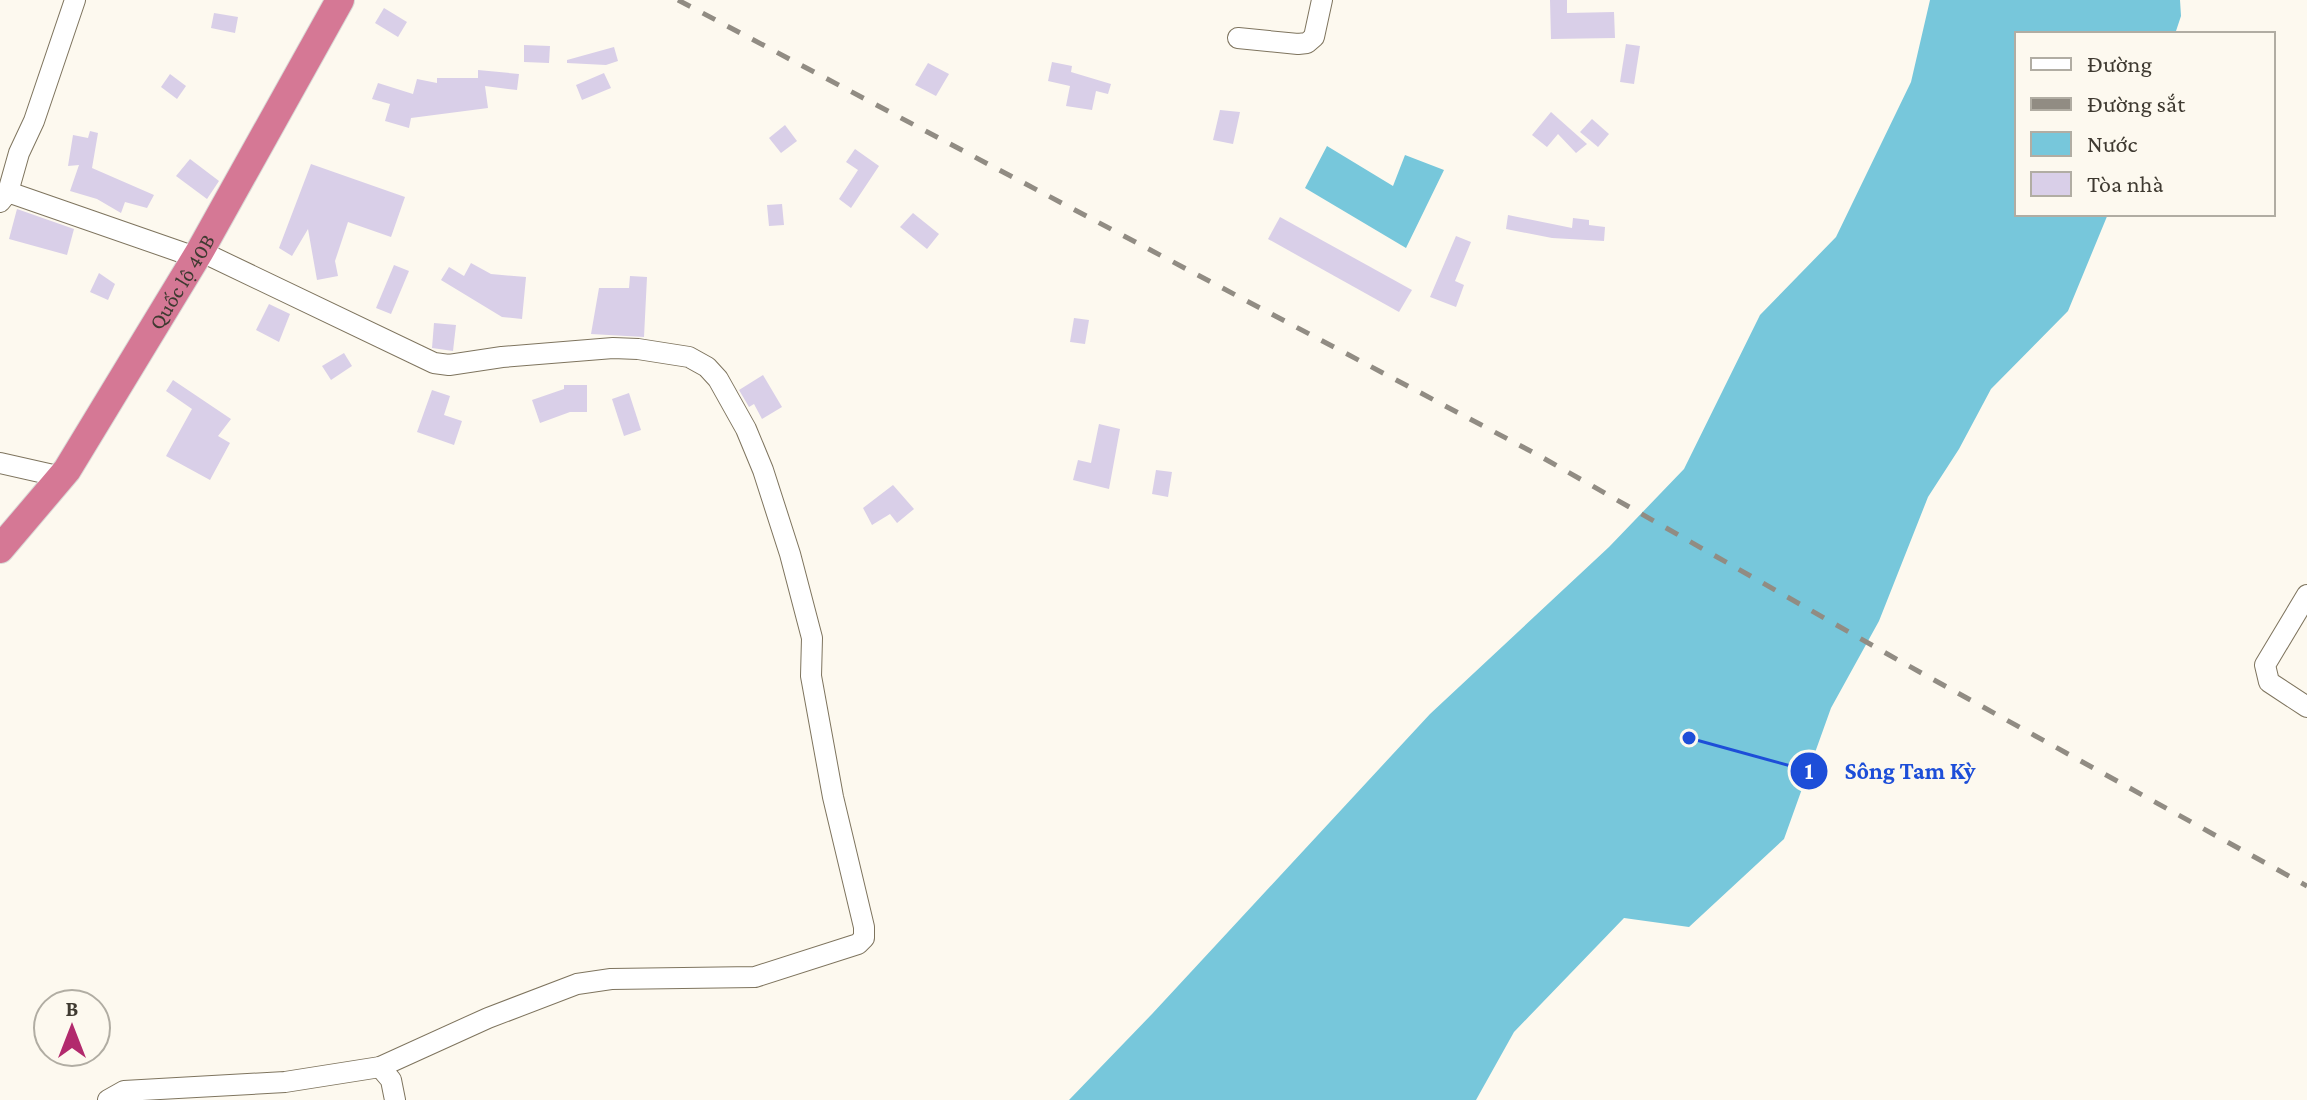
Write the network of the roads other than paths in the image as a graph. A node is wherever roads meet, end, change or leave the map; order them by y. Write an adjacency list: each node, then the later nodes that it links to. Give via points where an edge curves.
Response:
1 (75, 0): 5 (street)
2 (340, 0): 6 (highway, Quốc lộ 40B)
3 (1322, 0): 4 (street, via 1314,37 1307,43)
4 (1238, 38)
5 (4, 197): 6 (street)
6 (198, 254): 8 (highway, Quốc lộ 40B); 12 (street, via 434,363 613,348 699,361 718,379 746,429 810,628 817,713 864,938 755,977 577,984)
7 (0, 463): 8 (street)
8 (62, 477): 9 (highway, Quốc lộ 40B)
9 (0, 549)
10 (2307, 595): 11 (street, via 2265,665 2269,682)
11 (2307, 707)
12 (380, 1067): 13 (street, via 285,1082); 14 (street, via 391,1080)
13 (119, 1097)
14 (395, 1100)

